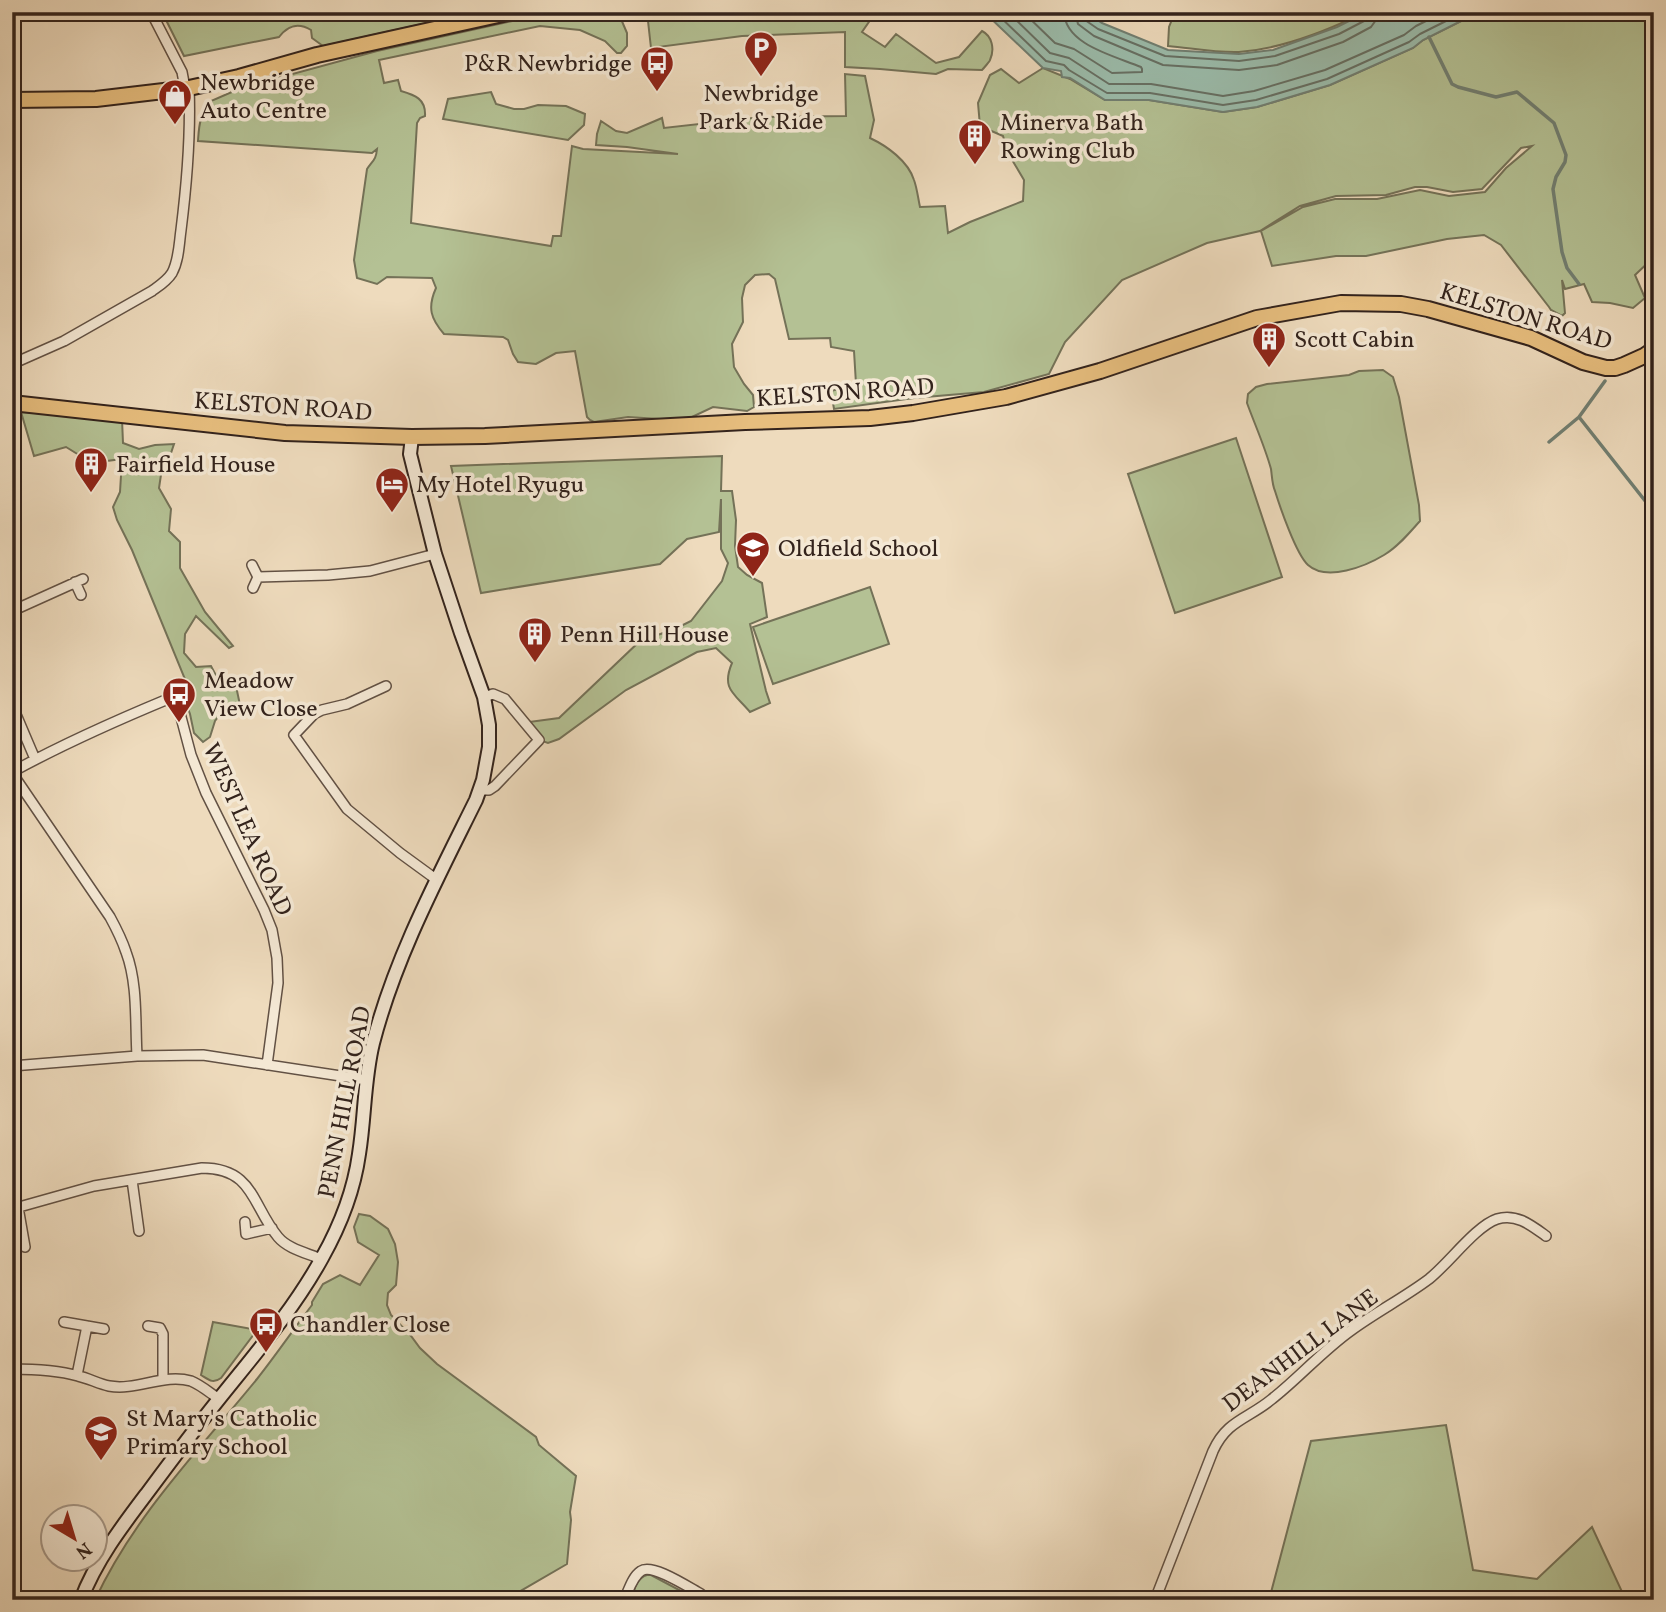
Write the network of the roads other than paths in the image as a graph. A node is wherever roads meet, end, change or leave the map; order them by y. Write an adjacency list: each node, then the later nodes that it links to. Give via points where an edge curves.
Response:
1 (151, 12): 3 (street)
2 (512, 12): 3 (main road)
3 (187, 88): 4 (main road, via 96,99); 6 (street, via 190,150 172,273 152,291 64,341)
4 (12, 100)
5 (1654, 349): 8 (main road, KELSTON ROAD, via 1624,365 1606,368 1531,338 1428,309 1341,303 1257,318 1042,388 913,413)
6 (12, 364)
7 (12, 403): 8 (main road, KELSTON ROAD, via 272,432)
8 (412, 437): 9 (street, PENN HILL ROAD, via 410,454)
9 (435, 554): 11 (street, via 370,571); 16 (street, PENN HILL ROAD)
10 (252, 565): 11 (street)
11 (258, 577): 12 (street)
12 (253, 588)
13 (80, 595): 14 (street, via 79,580)
14 (12, 611)
15 (386, 686): 21 (street, via 314,714 294,735 348,809)
16 (484, 697): 20 (street, PENN HILL ROAD, via 489,747); 20 (street, via 493,694 505,699 539,740 495,786)
17 (12, 705): 18 (street)
18 (36, 760): 19 (street); 23 (street, WEST LEA ROAD, via 78,737 173,699 206,793 272,930 278,983)
19 (12, 773): 22 (street, via 120,936 132,976)
20 (480, 790): 21 (street, PENN HILL ROAD)
21 (437, 880): 25 (street, PENN HILL ROAD, via 391,982)
22 (138, 1056): 23 (street, via 203,1055); 24 (street)
23 (267, 1065): 25 (street)
24 (12, 1066)
25 (367, 1080): 33 (street, PENN HILL ROAD, via 355,1175)
26 (132, 1180): 27 (street); 29 (street, via 215,1168 242,1181); 30 (street)
27 (15, 1208): 32 (street)
28 (245, 1222): 29 (street, via 246,1234)
29 (272, 1228): 33 (street, via 287,1245)
30 (139, 1231)
31 (1546, 1236): 45 (street, DEANHILL LANE, via 1516,1218 1486,1224 1432,1276 1353,1329 1274,1398 1226,1430 1213,1451)
32 (24, 1247)
33 (321, 1259): 41 (street, PENN HILL ROAD, via 269,1338)
34 (64, 1322): 35 (street)
35 (87, 1326): 37 (street); 39 (street)
36 (148, 1326): 40 (street, via 160,1328 163,1334)
37 (104, 1329)
38 (12, 1368): 39 (street)
39 (77, 1375): 40 (street, via 109,1386)
40 (163, 1380): 41 (street, via 193,1382)
41 (219, 1399): 42 (street, PENN HILL ROAD, via 122,1525)
42 (81, 1600)
43 (624, 1600): 44 (street, via 639,1573 654,1569)
44 (706, 1600)
45 (1155, 1600)

